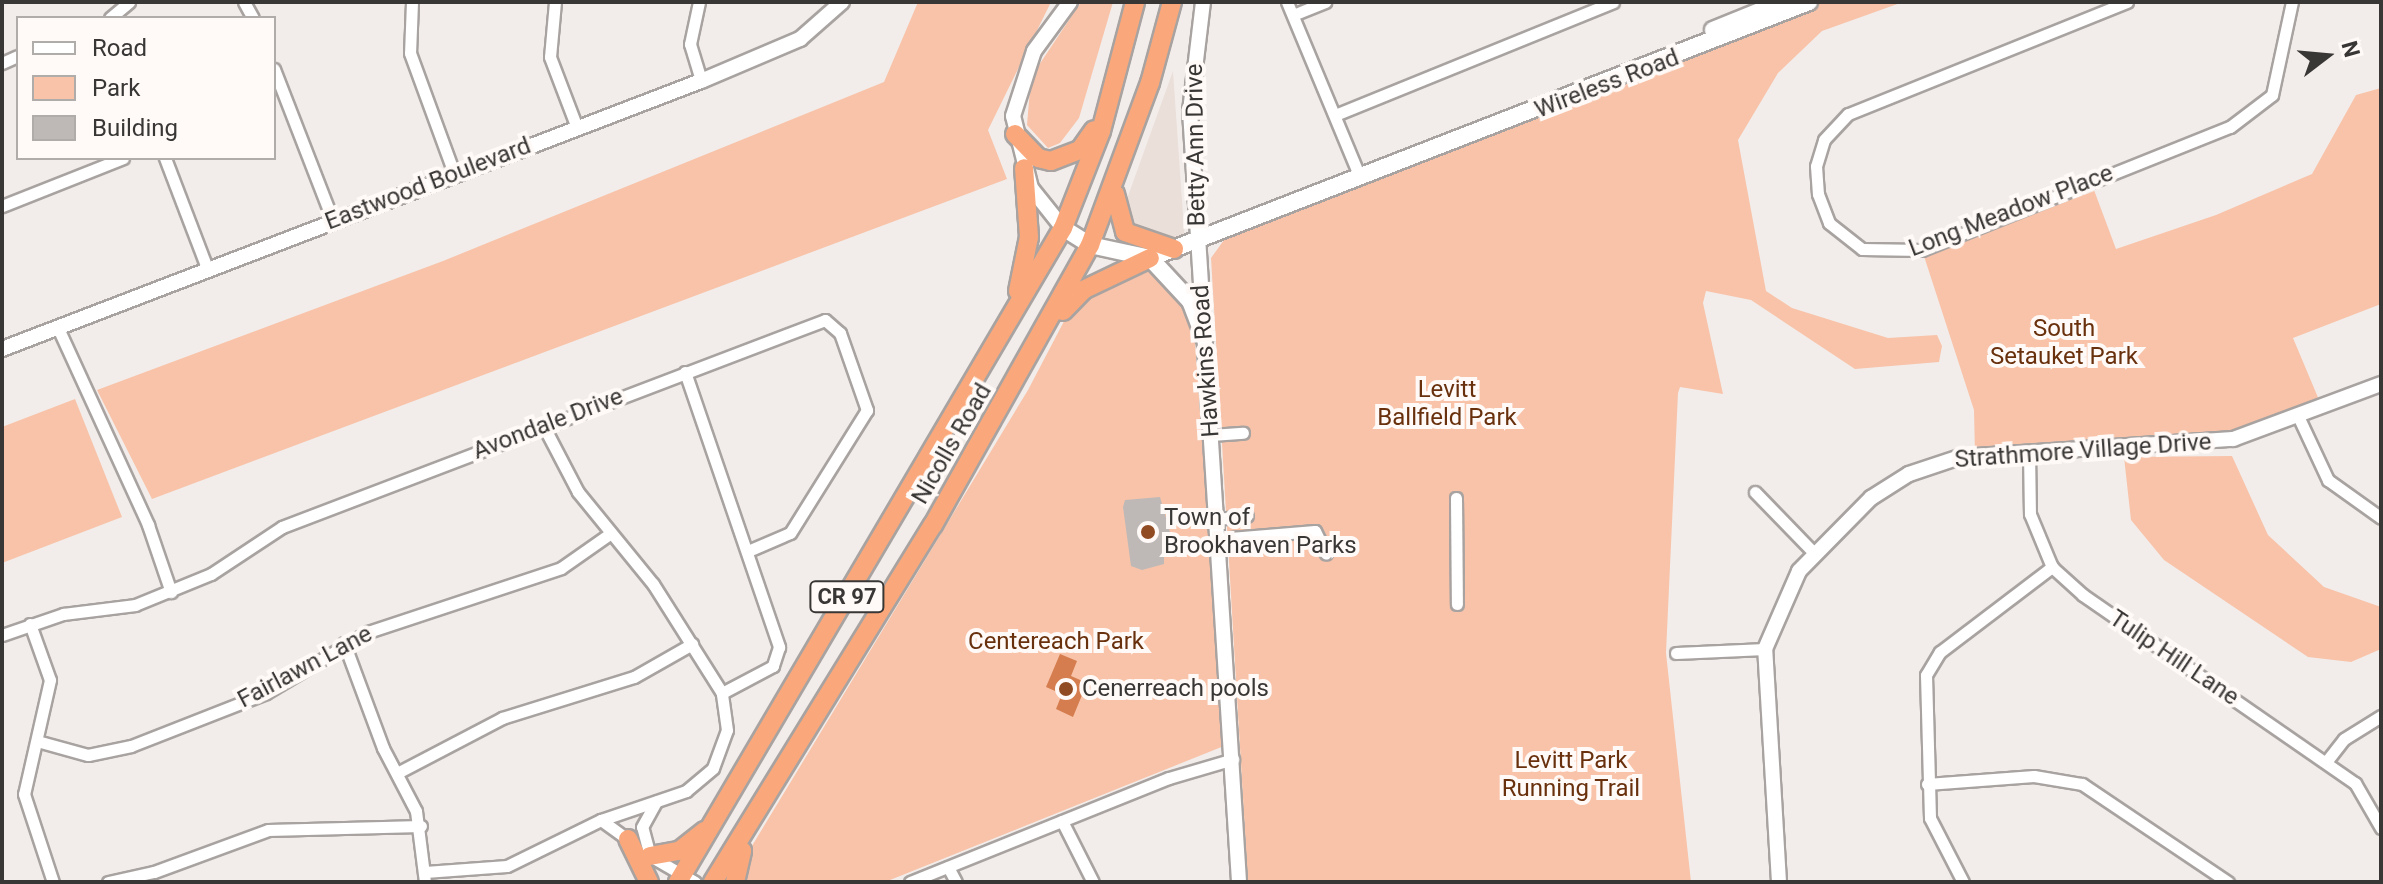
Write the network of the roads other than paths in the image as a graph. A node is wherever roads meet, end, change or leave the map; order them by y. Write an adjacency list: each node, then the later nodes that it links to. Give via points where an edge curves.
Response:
1 (129, 2): 18 (street)
2 (412, 2): 29 (street, via 410,53)
3 (555, 2): 23 (street, via 550,57)
4 (699, 2): 20 (street, via 690,44)
5 (842, 2): 20 (street, Eastwood Boulevard, via 800,39)
6 (1070, 2): 24 (street, via 1034,51 1015,100)
7 (1135, 2): 21 (highway, Nicolls Road / CR 97)
8 (1172, 2): 31 (highway, Nicolls Road / CR 97)
9 (1203, 2): 35 (street, Betty Ann Drive, via 1190,90)
10 (1287, 2): 17 (street)
11 (1325, 2): 17 (street)
12 (1612, 2): 22 (street)
13 (1782, 2): 25 (main road, Wireless Road)
14 (1809, 2): 25 (main road, Wireless Road)
15 (2127, 2): 16 (street, Long Meadow Place, via 1848,114 1824,140 1816,166 1818,194 1829,223 1862,249 1922,250 2230,127 2272,95)
16 (2292, 2)
17 (1293, 15): 22 (street)
18 (112, 16)
19 (276, 74): 33 (street)
20 (701, 81): 23 (street, Eastwood Boulevard)
21 (1107, 111): 24 (highway, via 1080,150 1062,159 1038,158); 34 (highway, Nicolls Road / CR 97)
22 (1335, 115): 30 (street)
23 (576, 125): 29 (street, Eastwood Boulevard)
24 (1015, 134): 28 (street)
25 (1402, 159): 30 (main road, Wireless Road)
26 (118, 160): 32 (street)
27 (166, 160): 39 (street)
28 (1024, 168): 34 (street, via 1031,188); 40 (highway, via 1029,237)
29 (454, 173): 33 (street, Eastwood Boulevard)
30 (1359, 175): 35 (main road, Wireless Road)
31 (1115, 189): 36 (highway, Nicolls Road / CR 97); 37 (highway, via 1115,211 1125,232)
32 (2, 206)
33 (333, 221): 39 (street, Eastwood Boulevard)
34 (1063, 228): 36 (main road); 40 (highway, Nicolls Road / CR 97)
35 (1197, 240): 37 (main road); 43 (street, Hawkins Road)
36 (1090, 245): 38 (main road); 41 (highway, Nicolls Road / CR 97)
37 (1174, 249): 38 (main road)
38 (1150, 258): 41 (highway, via 1083,290); 43 (main road, via 1190,301)
39 (207, 268): 42 (street, Eastwood Boulevard)
40 (1010, 317): 82 (highway, Nicolls Road / CR 97)
41 (1049, 324): 79 (highway, Nicolls Road / CR 97)
42 (58, 328): 44 (street, Eastwood Boulevard); 63 (street, via 148,525)
43 (1204, 338): 50 (street, Hawkins Road)
44 (2, 349)
45 (685, 372): 48 (street, Avondale Drive); 59 (street); 59 (street, Avondale Drive, via 825,320 840,333 866,402 790,533)
46 (2381, 384): 47 (street, Strathmore Village Drive)
47 (2298, 416): 51 (street, Strathmore Village Drive, via 2211,442); 55 (street, via 2328,480)
48 (543, 425): 57 (street, via 567,475); 63 (street, Avondale Drive, via 282,527 230,564)
49 (1243, 433): 50 (street)
50 (1211, 435): 56 (street, Hawkins Road)
51 (2029, 452): 61 (street, Strathmore Village Drive, via 1960,457 1909,474 1858,509); 62 (street, Tulip Hill Lane, via 2030,514)
52 (1755, 492): 61 (street)
53 (1456, 498): 64 (street)
54 (1247, 516): 56 (street)
55 (2381, 518)
56 (1217, 519): 58 (street, Hawkins Road)
57 (611, 533): 67 (street, Fairlawn Lane, via 561,568 475,592); 68 (street)
58 (1218, 539): 60 (street, via 1315,531); 74 (street, Hawkins Road)
59 (748, 551): 71 (street, via 779,647 773,666)
60 (1326, 554)
61 (1815, 554): 69 (street, Strathmore Village Drive, via 1784,597)
62 (2052, 567): 75 (street, Tulip Hill Lane, via 2083,595); 77 (street, via 1930,665 1922,693)
63 (171, 592): 65 (street, Avondale Drive, via 115,611 63,614)
64 (1457, 604)
65 (30, 624): 66 (street, Avondale Drive); 73 (street, via 50,680)
66 (2, 635)
67 (344, 643): 73 (street, Fairlawn Lane, via 266,693 108,754 88,755); 76 (street)
68 (692, 644): 71 (street); 76 (street, via 634,677 502,718)
69 (1765, 649): 70 (street); 99 (street, Strathmore Village Drive)
70 (1676, 653)
71 (722, 693): 78 (street, via 727,730 713,768 686,791)
72 (2381, 716): 75 (street, via 2344,739)
73 (37, 741): 90 (street, via 24,794)
74 (1233, 759): 81 (street); 98 (street, Hawkins Road)
75 (2326, 762): 84 (street, Tulip Hill Lane, via 2363,791)
76 (397, 773): 83 (street)
77 (1927, 784): 100 (street, via 1935,837); 101 (street, via 2034,776 2082,784)
78 (658, 801): 80 (street); 86 (street, via 642,827)
79 (757, 813): 93 (highway, Nicolls Road / CR 97); 94 (highway, via 735,864)
80 (601, 820): 85 (street); 88 (street, via 507,866)
81 (1062, 821): 87 (street); 97 (street)
82 (713, 825): 86 (highway, via 679,851); 89 (highway, Nicolls Road / CR 97)
83 (421, 826): 88 (street); 91 (street, via 268,830 166,869)
84 (2381, 828)
85 (628, 839): 86 (street); 92 (highway)
86 (650, 856): 89 (street)
87 (948, 867): 95 (street); 96 (street)
88 (425, 877)
89 (685, 880)
90 (53, 882)
91 (108, 882)
92 (649, 882)
93 (713, 882)
94 (735, 882)
95 (910, 882)
96 (956, 882)
97 (1093, 882)
98 (1239, 882)
99 (1779, 882)
100 (1963, 882)
101 (2228, 882)

